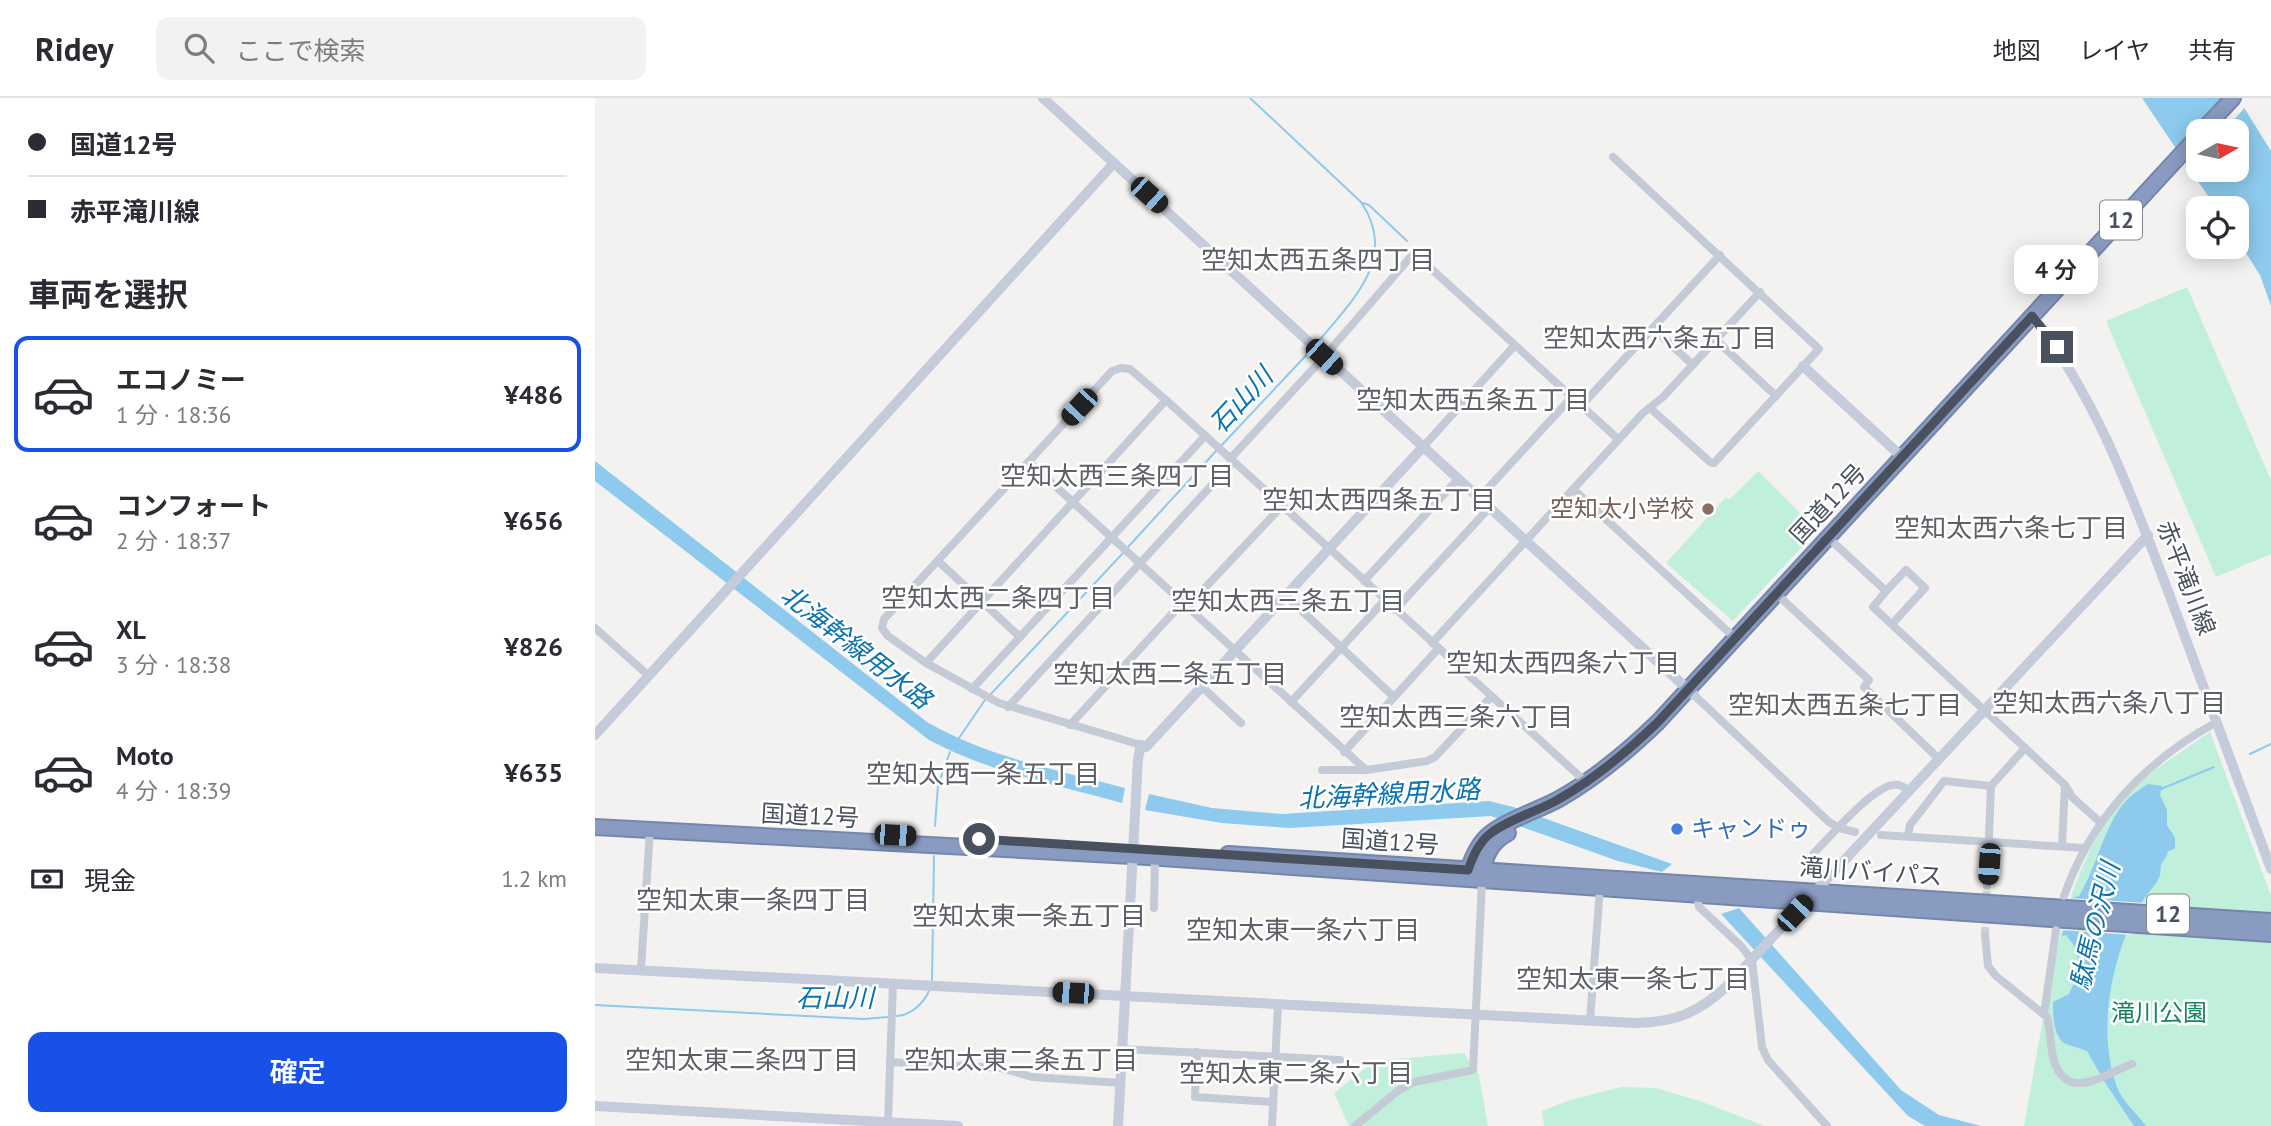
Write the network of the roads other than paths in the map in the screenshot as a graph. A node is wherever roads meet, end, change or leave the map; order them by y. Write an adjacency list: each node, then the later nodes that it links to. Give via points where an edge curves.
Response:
1 (1043, 98): 9 (street)
2 (2233, 98): 4 (highway)
3 (2243, 98): 5 (highway)
4 (2213, 119)
5 (2224, 119)
6 (2186, 149): 12 (highway, 国道12号 / 12)
7 (1613, 157): 10 (street)
8 (2186, 160): 12 (highway, 国道12号 / 12)
9 (1114, 163): 16 (street); 59 (street)
10 (1720, 255): 11 (street); 13 (street)
11 (1760, 292): 14 (street); 18 (street, via 1819,349)
12 (2040, 313): 27 (highway, 国道12号 / 12); 36 (street, 赤平滝川線, via 2083,392); 39 (highway, 国道12号 / 12)
13 (1653, 328): 17 (street); 22 (street)
14 (1716, 340): 17 (street); 19 (street)
15 (1514, 346): 16 (street, via 1414,253); 20 (street); 26 (street)
16 (1321, 354): 26 (street); 28 (street)
17 (1693, 365): 23 (street)
18 (1803, 366): 19 (street); 27 (street)
19 (1776, 396): 23 (street, via 1714,463)
20 (1570, 398): 22 (street); 32 (street)
21 (1166, 400): 24 (street); 29 (street, via 1130,369 1112,371); 33 (street)
22 (1581, 406): 25 (street)
23 (1650, 408): 25 (street)
24 (1205, 436): 28 (street); 37 (street)
25 (1618, 439): 31 (street)
26 (1423, 447): 30 (street); 40 (street)
27 (1902, 457): 54 (highway, 国道12号 / 12)
28 (1229, 458): 34 (street); 42 (street)
29 (1029, 462): 33 (street); 41 (street)
30 (1458, 479): 32 (street); 43 (street)
31 (1573, 489): 38 (street); 54 (street)
32 (1479, 498): 35 (street)
33 (1072, 502): 37 (street); 48 (street)
34 (1282, 506): 40 (street); 49 (street)
35 (1489, 508): 38 (street); 50 (street)
36 (2148, 535): 67 (street); 68 (street, 赤平滝川線)
37 (1111, 538): 42 (street); 53 (street)
38 (1525, 540): 55 (street); 62 (street)
39 (1834, 543): 44 (street); 46 (highway, 国道12号 / 12)
40 (1327, 548): 43 (street); 45 (street)
41 (938, 561): 48 (street); 58 (street, via 884,619 882,628)
42 (1139, 563): 49 (street); 66 (street)
43 (1364, 580): 47 (street)
44 (1886, 591): 51 (street, via 1873,607); 51 (street, via 1906,570 1925,588)
45 (1285, 595): 56 (street); 57 (street)
46 (1782, 599): 62 (highway, 国道12号 / 12); 75 (street, via 1869,680 1864,687)
47 (1385, 600): 50 (street); 56 (street)
48 (980, 601): 53 (street); 58 (street)
49 (1184, 605): 57 (street); 70 (street)
50 (1395, 610): 55 (street)
51 (1892, 624): 67 (street)
52 (595, 628): 59 (street)
53 (1020, 637): 61 (street)
54 (1735, 638): 62 (highway, 国道12号 / 12)
55 (1435, 646): 63 (street); 64 (street)
56 (1341, 648): 63 (street); 65 (street)
57 (1235, 651): 60 (street); 65 (street)
58 (926, 663): 61 (street)
59 (649, 676): 71 (street)
60 (1202, 687): 69 (street); 72 (street, via 1146,747)
61 (972, 689): 66 (street)
62 (1691, 692): 78 (highway, 国道12号 / 12, via 1636,744); 82 (highway, 国道12号 / 12, via 1642,749 1595,787); 86 (street)
63 (1394, 697): 74 (street)
64 (1491, 697): 77 (street, via 1435,757); 78 (street)
65 (1291, 702): 74 (street)
66 (1008, 707): 70 (street)
67 (1984, 709): 73 (street); 75 (street)
68 (2217, 722): 84 (street, via 2151,766); 97 (street, 赤平滝川線)
69 (1241, 723)
70 (1070, 725): 72 (street)
71 (595, 735)
72 (1141, 745): 94 (street)
73 (2025, 748): 79 (street); 80 (street)
74 (1344, 752): 77 (street)
75 (1938, 758): 81 (street)
76 (1322, 770): 77 (street)
77 (1366, 770)
78 (1585, 782): 82 (highway, 国道12号 / 12)
79 (2064, 785): 84 (street); 92 (street)
80 (1991, 786): 90 (street, via 1944,781 1910,825); 91 (street)
81 (1908, 790): 86 (street, via 1893,785 1885,789); 102 (street)
82 (1543, 812): 98 (highway, 国道12号 / 12, via 1492,832 1483,841)
83 (595, 819): 94 (highway, 国道12号 / 12)
84 (2100, 822): 93 (street)
85 (595, 827): 87 (highway, 国道12号 / 12)
86 (1839, 828): 88 (street); 95 (street)
87 (650, 830): 94 (highway, 国道12号 / 12); 110 (street)
88 (1855, 832)
89 (1881, 835): 90 (street)
90 (1908, 836): 91 (street)
91 (1990, 841): 92 (street); 100 (street)
92 (2062, 846): 93 (street)
93 (2084, 848): 104 (street)
94 (1132, 852): 96 (highway, 国道12号 / 12); 98 (highway, 国道12号 / 12); 112 (street)
95 (1814, 853)
96 (1155, 858): 98 (highway, 国道12号 / 12); 103 (street)
97 (2271, 869)
98 (1478, 874): 99 (highway, 滝川バイパス / 12); 115 (street)
99 (1600, 883): 101 (highway, 滝川バイパス / 12); 102 (highway, 滝川バイパス / 12); 116 (street)
100 (1987, 886)
101 (1697, 895): 102 (highway, 滝川バイパス / 12); 108 (street, via 1699,906)
102 (1810, 897): 104 (highway, 滝川バイパス / 12); 108 (street)
103 (1154, 908)
104 (2062, 913): 105 (highway, 滝川バイパス / 12); 106 (highway, 滝川バイパス / 12); 114 (street)
105 (2271, 921)
106 (2271, 933)
107 (1985, 936): 114 (street, via 1988,966)
108 (1754, 957): 116 (street, via 1712,1000 1682,1017 1659,1023); 132 (street, via 1762,1047 1768,1060)
109 (595, 968): 110 (street)
110 (641, 969): 111 (street)
111 (893, 983): 112 (street); 121 (street)
112 (1126, 996): 113 (street); 117 (street)
113 (1278, 1004): 115 (street); 119 (street)
114 (2044, 1014): 122 (street, via 2055,1062 2070,1084 2083,1084)
115 (1475, 1015): 116 (street); 131 (street, via 1473,1070 1414,1082)
116 (1590, 1021)
117 (1123, 1049): 118 (street); 123 (street)
118 (1197, 1052): 119 (street); 124 (street, via 1195,1097)
119 (1275, 1056): 120 (street); 124 (street)
120 (1340, 1060)
121 (890, 1062): 123 (street, via 1001,1068 1032,1077); 127 (street)
122 (2132, 1064)
123 (1121, 1083): 129 (street)
124 (1273, 1102): 130 (street)
125 (595, 1106): 126 (street)
126 (849, 1123): 127 (street)
127 (888, 1123): 128 (street)
128 (958, 1126)
129 (1118, 1126)
130 (1272, 1126)
131 (1355, 1126)
132 (1826, 1126)

